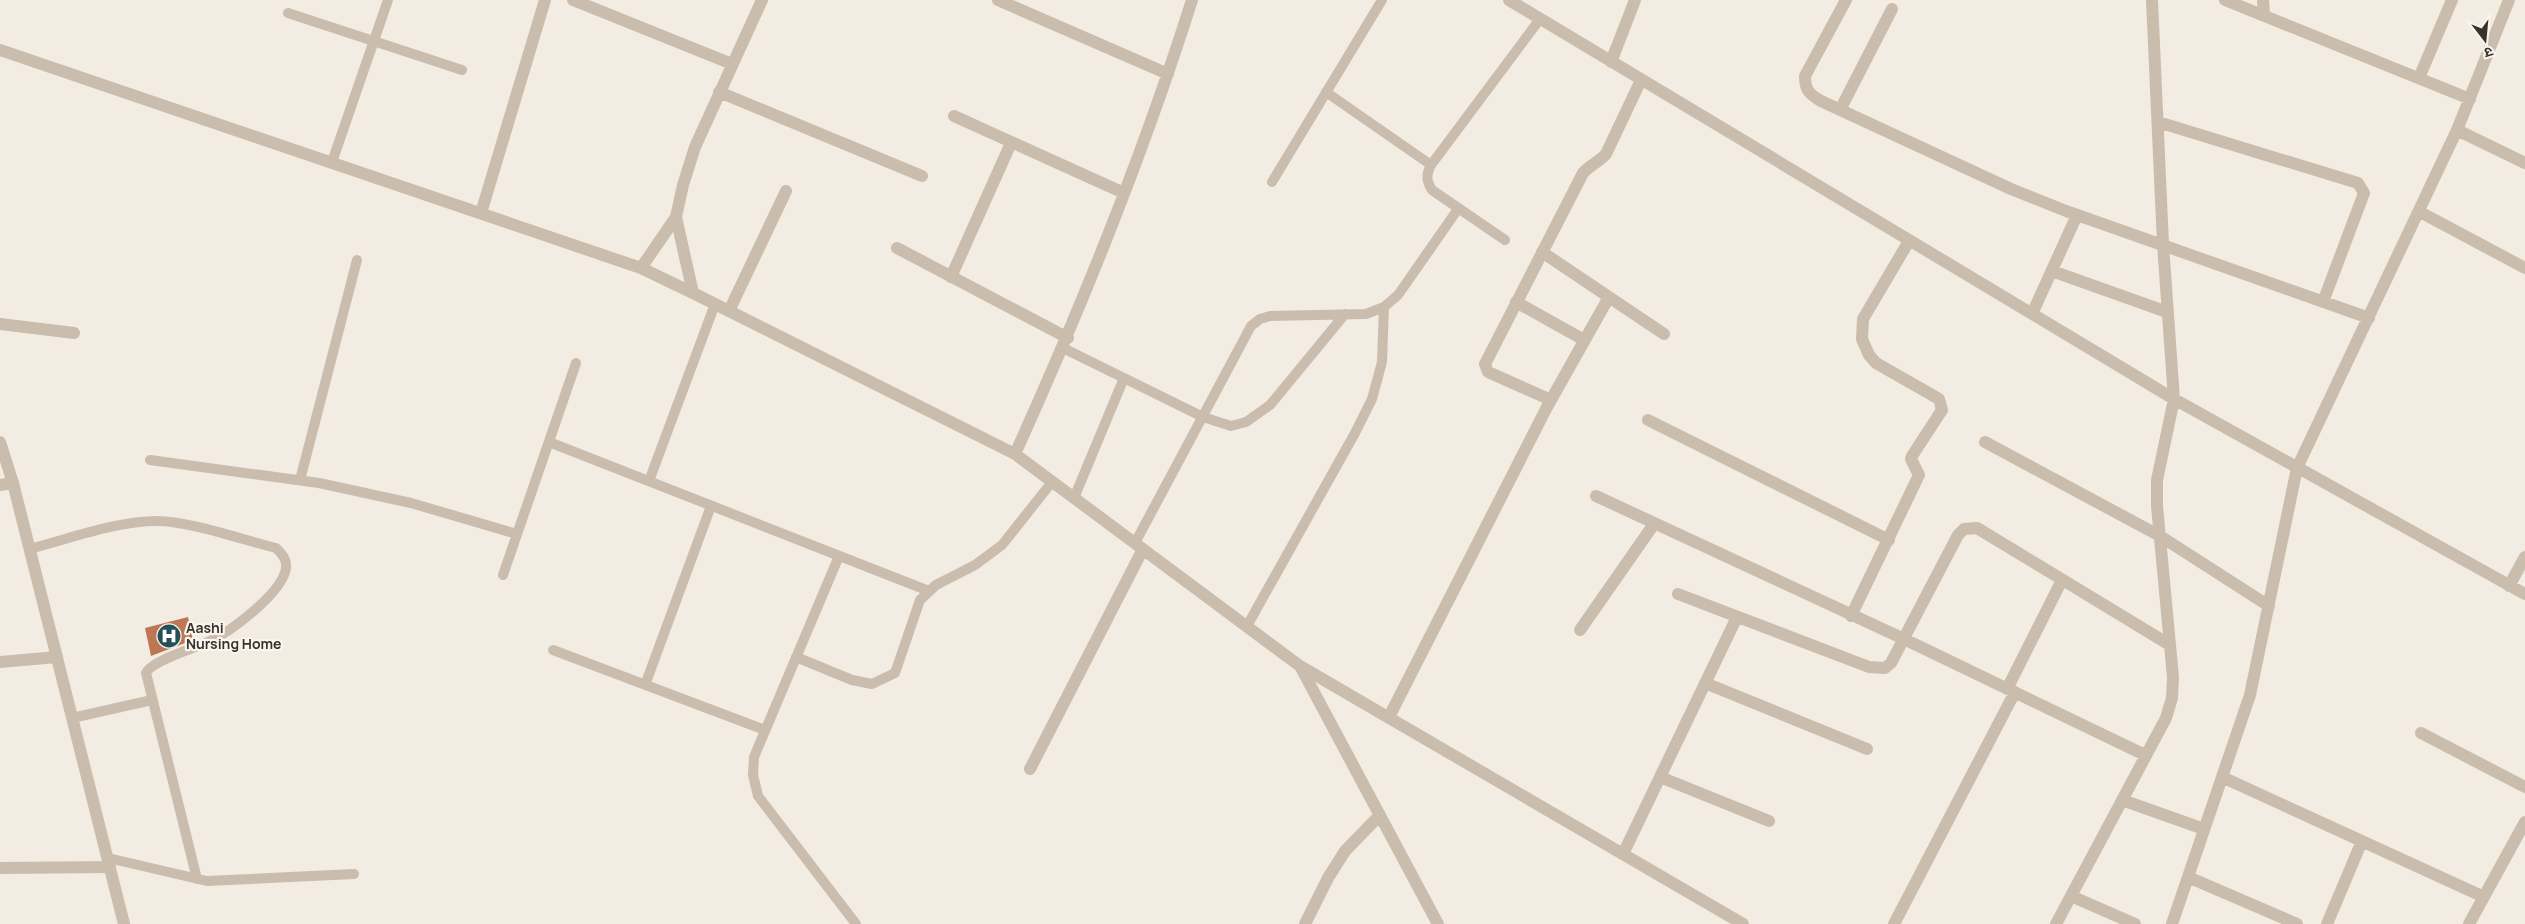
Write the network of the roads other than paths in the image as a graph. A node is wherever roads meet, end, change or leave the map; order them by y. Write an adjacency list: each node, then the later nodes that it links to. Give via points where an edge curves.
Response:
1 (388, 0): 20 (lane)
2 (545, 0): 45 (street)
3 (573, 0): 23 (street)
4 (762, 0): 23 (street)
5 (998, 0): 25 (street)
6 (1192, 0): 25 (street)
7 (1382, 0): 29 (lane)
8 (1508, 0): 19 (street)
9 (1635, 0): 22 (street)
10 (1846, 0): 31 (street, via 1805,76 1805,87 1810,94)
11 (2152, 0): 33 (street)
12 (2225, 0): 18 (street)
13 (2263, 0): 18 (street)
14 (2452, 0): 26 (street)
15 (2510, 0): 30 (street)
16 (1892, 10): 31 (street)
17 (288, 13): 20 (lane)
18 (2264, 15): 26 (street)
19 (1540, 19): 22 (street); 38 (lane)
20 (374, 41): 24 (lane); 36 (lane)
21 (0, 50): 36 (street)
22 (1611, 62): 27 (street)
23 (732, 64): 28 (street)
24 (462, 70)
25 (1168, 74): 42 (street)
26 (2419, 78): 30 (street)
27 (1641, 80): 49 (street); 52 (street, via 1606,154 1583,173)
28 (719, 92): 39 (street); 47 (street, via 695,147)
29 (1326, 92): 38 (lane); 40 (lane)
30 (2470, 99): 34 (street)
31 (1840, 110): 46 (street, via 2011,189)
32 (954, 116): 35 (street)
33 (2158, 122): 50 (street); 61 (street, via 2358,183 2364,193)
34 (2457, 130): 37 (street); 44 (street)
35 (1011, 143): 42 (street); 57 (street)
36 (332, 162): 45 (street)
37 (2525, 163)
38 (1431, 165): 43 (lane, via 1427,182 1432,190)
39 (922, 176)
40 (1272, 182)
41 (786, 192): 64 (street)
42 (1124, 193): 73 (street)
43 (1458, 209): 48 (lane); 63 (lane, via 1398,295)
44 (2420, 212): 55 (street); 68 (street)
45 (481, 213): 54 (street)
46 (2077, 215): 50 (street); 56 (street)
47 (676, 217): 54 (street); 58 (street)
48 (1505, 240)
49 (1909, 241): 67 (street); 96 (street, via 1863,319 1862,340 1876,363 1939,399 1942,406 1912,456 1919,476)
50 (2163, 244): 61 (street); 65 (street)
51 (897, 248): 57 (street)
52 (1542, 252): 59 (street); 60 (street)
53 (357, 260): 86 (lane)
54 (641, 268): 58 (street)
55 (2525, 268)
56 (2052, 271): 65 (street); 67 (street)
57 (952, 277): 73 (street)
58 (693, 292): 62 (street)
59 (1609, 297): 71 (street); 72 (street)
60 (1516, 302): 72 (street); 77 (street, via 1485,369)
61 (2323, 302): 68 (street)
62 (715, 304): 64 (street); 87 (lane)
63 (1384, 307): 66 (lane, via 1366,314); 110 (lane, via 1382,362 1372,399)
64 (728, 311): 83 (street)
65 (2167, 312): 76 (street)
66 (1345, 314): 78 (lane, via 1270,405 1246,422 1231,426); 78 (lane, via 1270,316 1250,326)
67 (2032, 314): 76 (street)
68 (2369, 318): 85 (street)
69 (0, 324): 70 (street)
70 (74, 333)
71 (1664, 334)
72 (1584, 340): 77 (street)
73 (1066, 343): 75 (lane); 83 (street)
74 (576, 363): 81 (lane)
75 (1124, 378): 78 (lane); 91 (lane)
76 (2174, 399): 85 (street); 95 (street, via 2157,480)
77 (1551, 400): 123 (street)
78 (1203, 417): 97 (lane)
79 (1648, 420): 96 (street)
80 (0, 442): 89 (street)
81 (549, 442): 87 (lane); 94 (lane)
82 (1985, 442): 95 (street)
83 (1015, 454): 88 (street)
84 (150, 460): 86 (lane)
85 (2297, 468): 103 (street); 107 (street)
86 (300, 480): 94 (lane, via 412,504)
87 (649, 482): 92 (lane)
88 (1052, 482): 91 (street); 104 (lane, via 1002,545 975,565)
89 (6, 484): 98 (street)
90 (1596, 496): 93 (street)
91 (1074, 498): 97 (street)
92 (711, 506): 99 (lane); 120 (lane)
93 (1654, 524): 108 (street); 111 (street)
94 (517, 534): 101 (lane)
95 (2160, 536): 107 (street); 113 (street)
96 (1889, 540): 108 (street)
97 (1139, 546): 110 (street); 129 (street)
98 (29, 549): 115 (street); 122 (lane, via 132,523 158,521 276,548 284,556 283,577 242,620 210,642 148,669 146,679)
99 (839, 556): 104 (lane); 116 (lane)
100 (2525, 557): 103 (street)
101 (503, 575)
102 (2062, 580): 112 (street, via 1977,528 1970,527 1958,535); 113 (street); 121 (street)
103 (2509, 586): 106 (street)
104 (929, 591): 116 (lane, via 920,600 895,673 885,680 872,684 852,680)
105 (1678, 594): 109 (street)
106 (2525, 594)
107 (2269, 606): 131 (street, via 2250,694)
108 (1851, 616): 112 (street)
109 (1737, 617): 112 (street, via 1878,670 1891,663); 119 (street)
110 (1247, 626): 118 (street)
111 (1580, 630)
112 (1904, 639): 121 (street)
113 (2170, 645): 128 (street, via 2172,698 2166,718)
114 (553, 650): 120 (lane)
115 (57, 657): 117 (street); 124 (street)
116 (796, 657): 125 (lane)
117 (0, 662)
118 (1300, 666): 123 (street); 134 (street)
119 (1705, 683): 127 (street); 130 (street)
120 (646, 685): 125 (lane)
121 (2011, 690): 128 (street); 152 (street)
122 (152, 700): 124 (lane); 144 (lane)
123 (1389, 717): 139 (street)
124 (72, 718): 140 (street)
125 (765, 730): 148 (lane, via 754,757 753,775 758,796)
126 (2421, 733): 132 (street)
127 (1867, 749)
128 (2145, 755): 133 (street)
129 (1030, 769)
130 (1660, 777): 135 (street); 139 (street)
131 (2222, 777): 137 (street); 138 (street)
132 (2525, 787)
133 (2122, 800): 137 (street); 145 (street)
134 (1380, 815): 149 (street, via 1345,850); 150 (street)
135 (1769, 821)
136 (2525, 822): 146 (street)
137 (2204, 829): 143 (street)
138 (2362, 841): 146 (street); 157 (street)
139 (1623, 854): 151 (street)
140 (109, 863): 141 (street); 144 (lane); 147 (street)
141 (0, 868)
142 (354, 874): 144 (lane)
143 (2188, 877): 155 (street); 156 (street)
144 (198, 879)
145 (2071, 896): 153 (street); 154 (street)
146 (2484, 897): 158 (street)
147 (124, 924)
148 (856, 924)
149 (1305, 924)
150 (1438, 924)
151 (1743, 924)
152 (1894, 924)
153 (2056, 924)
154 (2135, 924)
155 (2172, 924)
156 (2297, 924)
157 (2328, 924)
158 (2469, 924)

